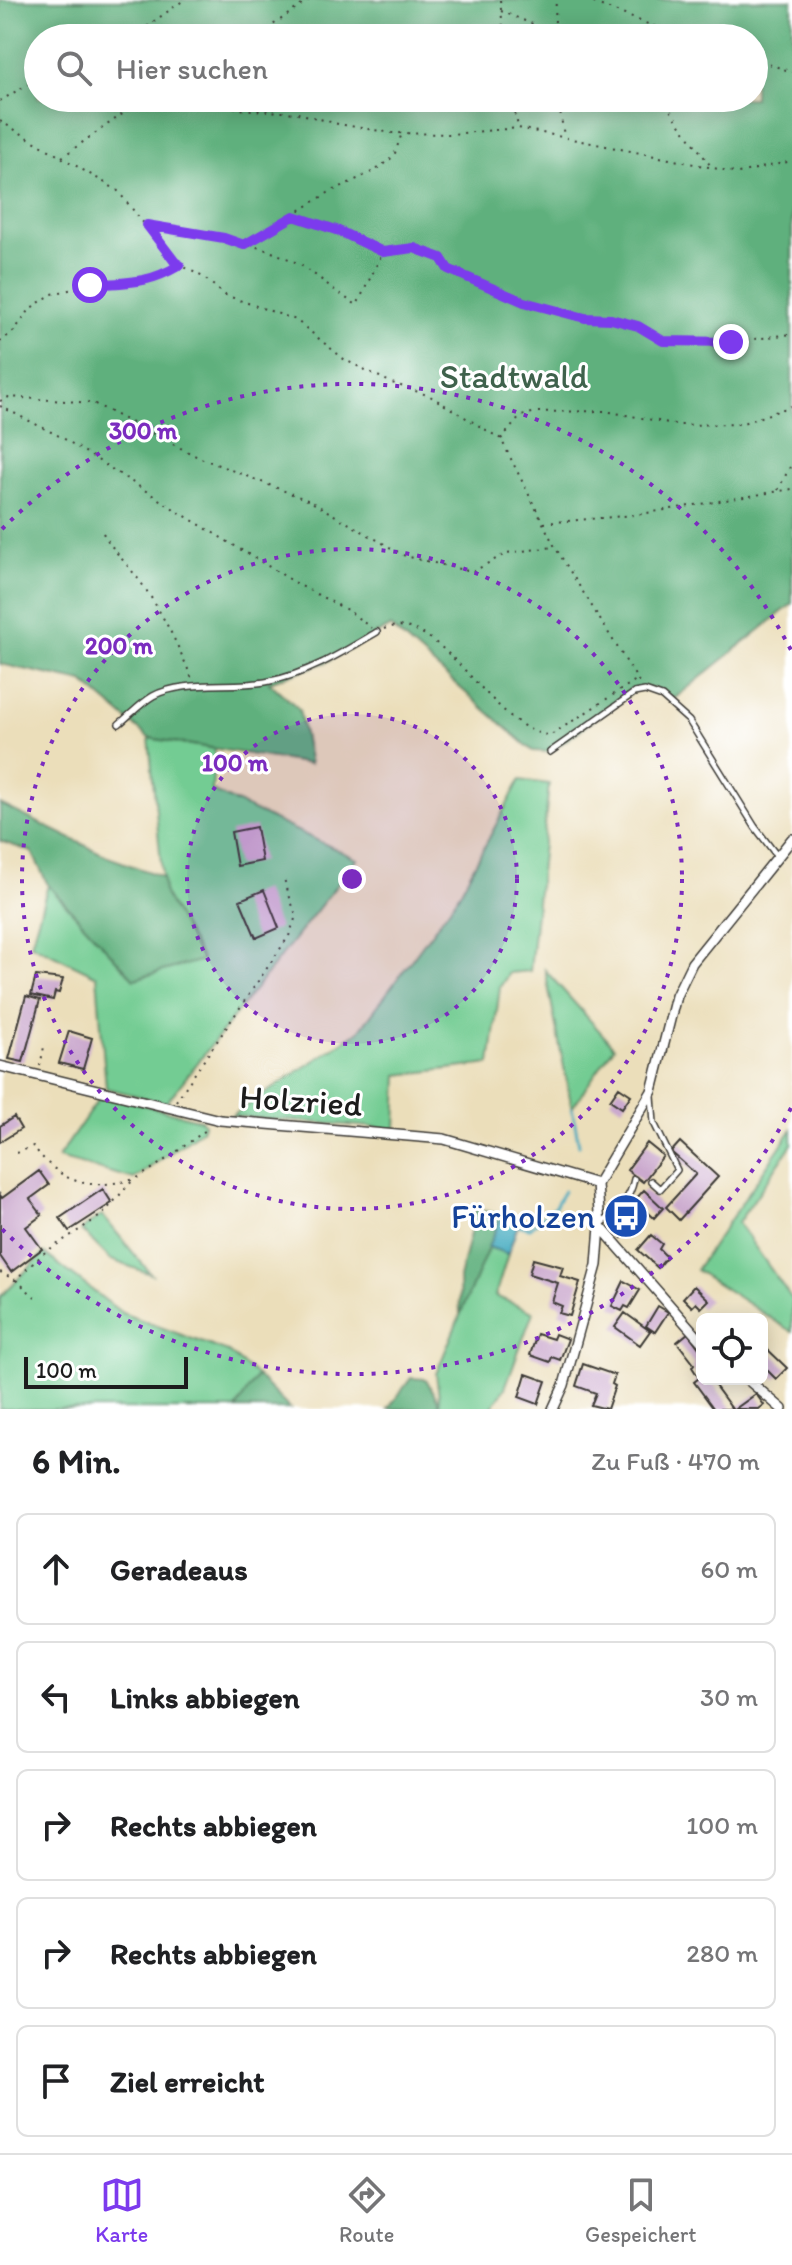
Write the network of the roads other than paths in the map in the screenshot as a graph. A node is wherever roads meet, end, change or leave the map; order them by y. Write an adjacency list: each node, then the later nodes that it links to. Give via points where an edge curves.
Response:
1 (377, 632): 2 (lane, via 300,673 153,696)
2 (119, 724)
3 (550, 752): 5 (lane, via 634,693 662,697 689,721)
4 (792, 839): 5 (street)
5 (777, 856): 7 (street, via 692,963 676,996)
6 (0, 1066): 10 (street, Holzried, via 220,1120 444,1139)
7 (652, 1091): 9 (lane, via 654,1123 677,1170 660,1189); 10 (street)
8 (634, 1179): 11 (lane, via 624,1205)
9 (651, 1181)
10 (597, 1184): 11 (street)
11 (600, 1226): 12 (street); 14 (street, via 593,1285)
12 (696, 1335)
13 (754, 1385): 15 (street)
14 (553, 1409)
15 (782, 1409)

